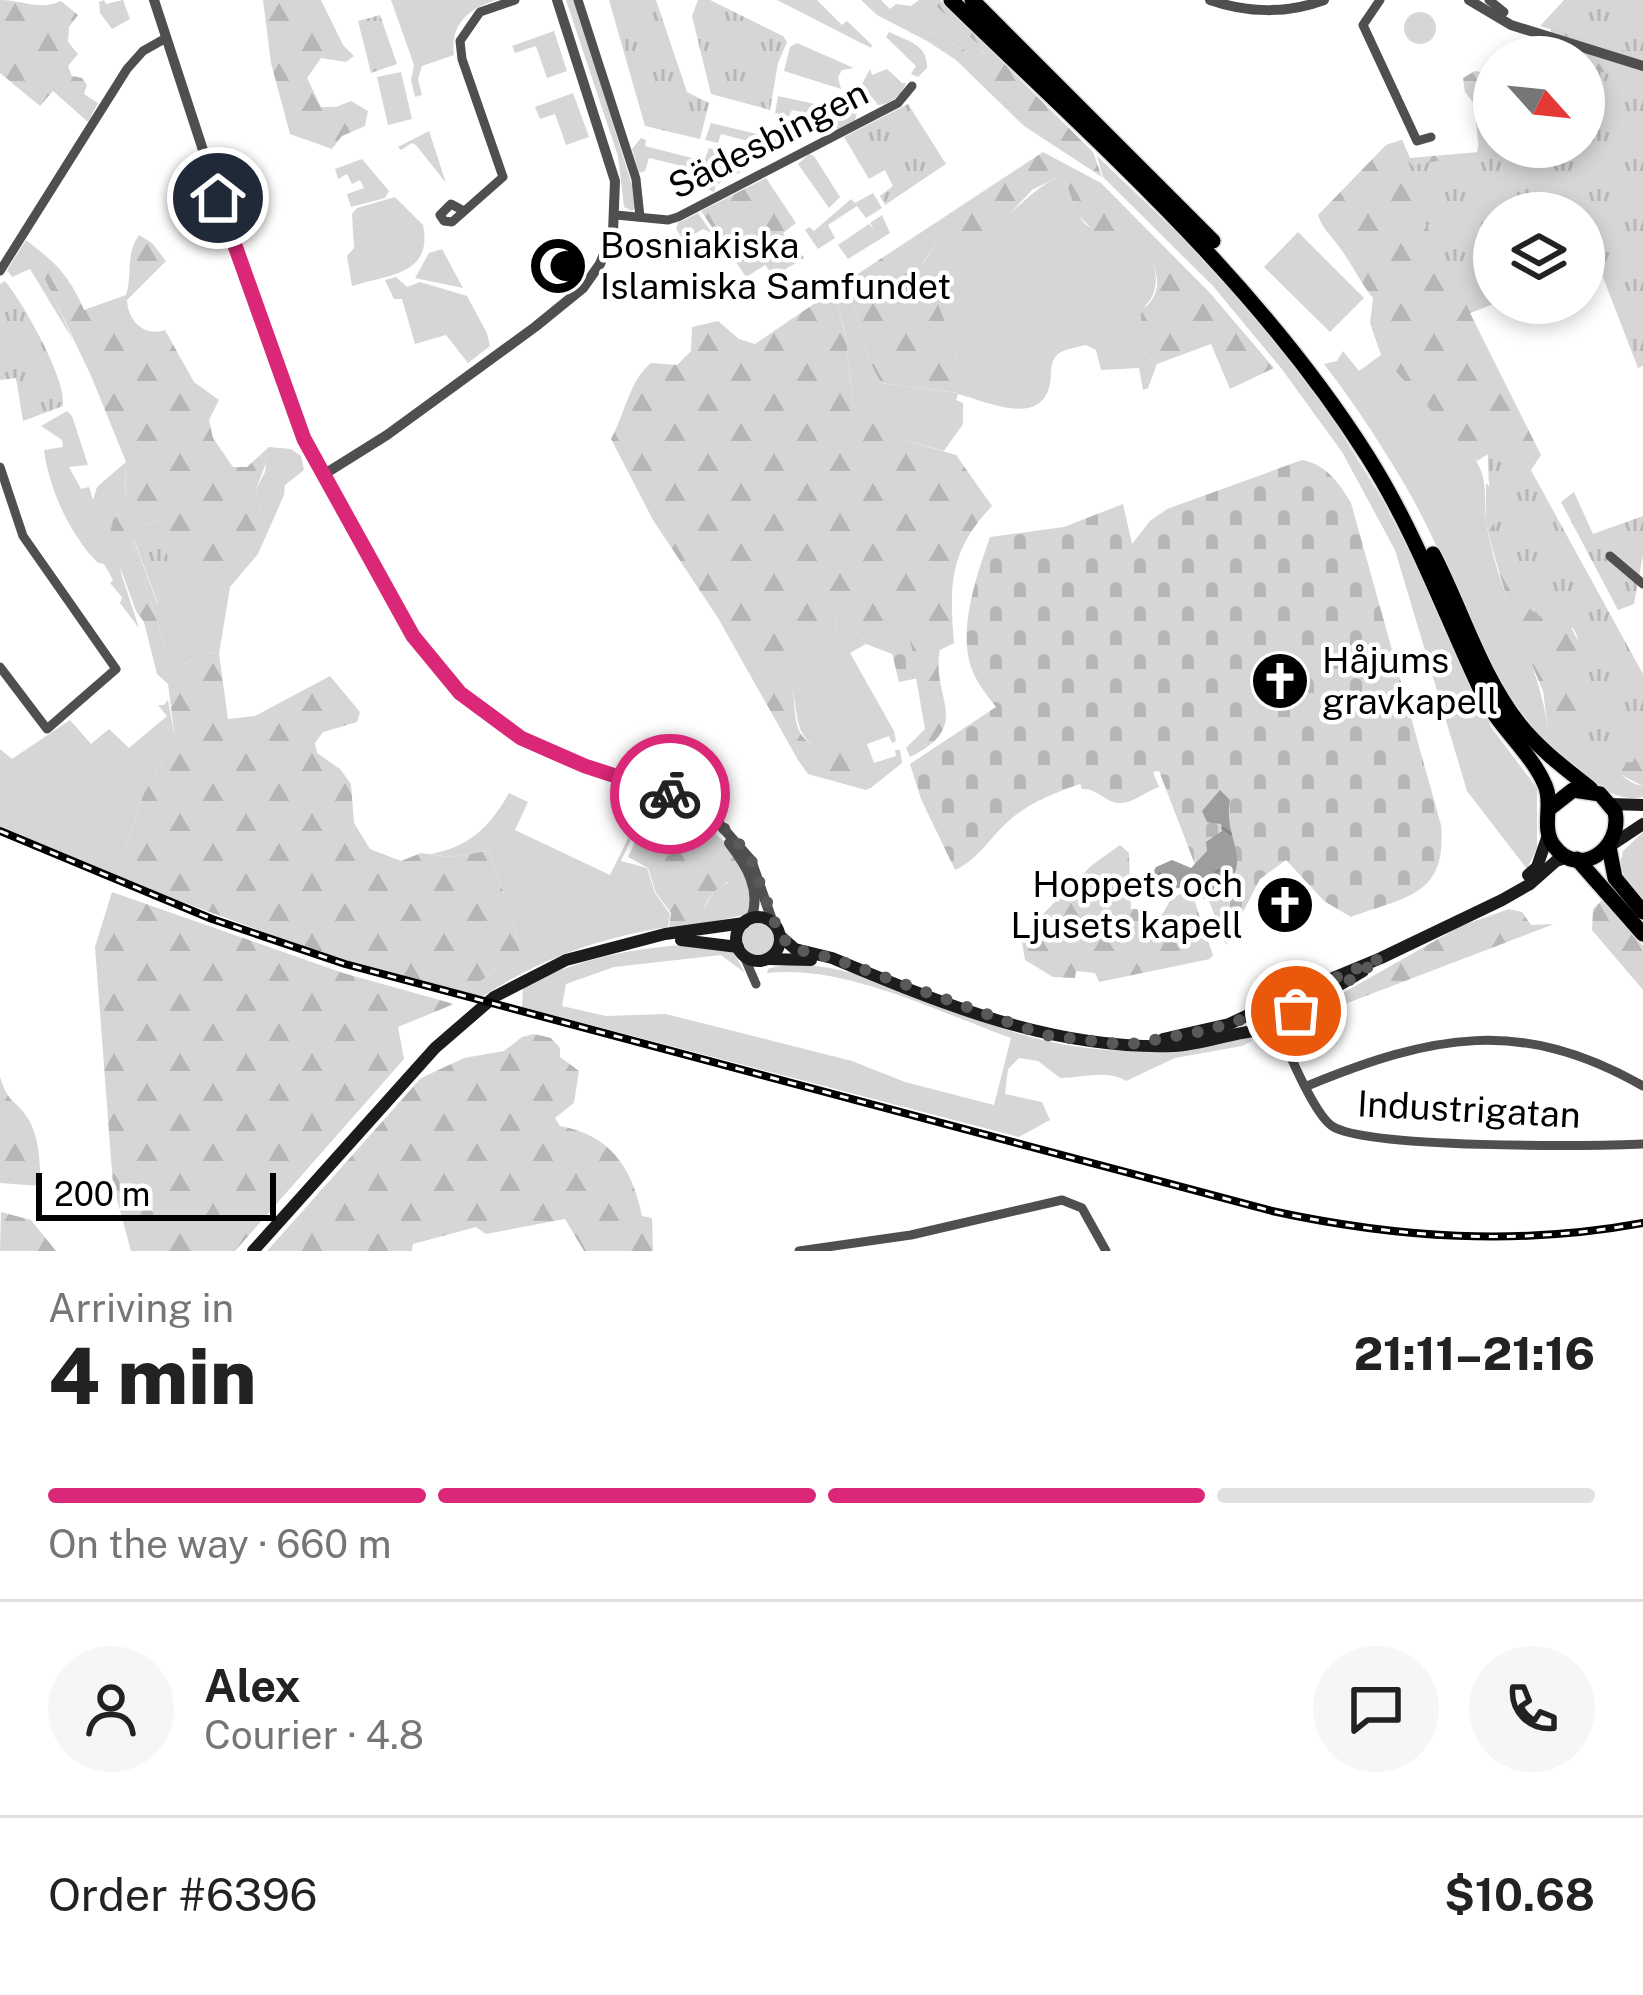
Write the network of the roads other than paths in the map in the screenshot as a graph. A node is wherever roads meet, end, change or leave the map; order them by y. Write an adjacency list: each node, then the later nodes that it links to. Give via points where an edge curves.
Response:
1 (154, 0): 13 (street)
2 (515, 0): 17 (street, via 480,12 460,40 503,177)
3 (557, 0): 18 (street, via 611,169)
4 (578, 0): 19 (street, Sädesbingen, via 640,192)
5 (951, 0): 29 (highway, via 1214,257 1317,382 1393,500 1485,699 1540,776)
6 (972, 0): 26 (highway, via 1206,234 1298,340 1401,493 1502,698 1540,747)
7 (1210, 0): 8 (street, via 1264,11)
8 (1324, 0)
9 (1380, 0): 16 (street, via 1363,25 1417,141)
10 (1469, 0): 14 (street, via 1511,26)
11 (1489, 0): 12 (street)
12 (1504, 13)
13 (166, 38): 20 (street, via 128,69); 22 (street, via 247,285)
14 (1643, 67)
15 (912, 86): 19 (street, Sädesbingen, via 898,103 678,217)
16 (1431, 137)
17 (464, 211)
18 (616, 215): 19 (street, Sädesbingen); 22 (street, via 600,264 570,300)
19 (640, 218)
20 (0, 271)
21 (0, 467): 25 (street, via 23,536 116,669 47,729)
22 (323, 475): 30 (street, via 413,636 460,693 538,747)
23 (1610, 556): 24 (street)
24 (1643, 584)
25 (0, 667)
26 (1593, 791): 27 (highway); 29 (highway, via 1573,790)
27 (1610, 804): 28 (main road); 33 (highway, via 1617,830)
28 (1643, 805)
29 (1550, 808): 32 (highway)
30 (703, 813): 37 (street, via 748,871 756,903); 38 (street, via 751,860)
31 (1643, 824): 33 (main road)
32 (1548, 835): 34 (highway); 36 (main road, via 1530,873)
33 (1609, 846): 34 (highway); 35 (highway, via 1615,878)
34 (1572, 858): 36 (main road); 39 (highway)
35 (1643, 912)
36 (1466, 915): 42 (main road)
37 (747, 921): 38 (main road, via 763,917); 40 (main road); 41 (main road, via 738,931)
38 (777, 929): 43 (main road, via 778,949); 44 (main road, via 795,949)
39 (1643, 934)
40 (644, 940): 41 (main road, via 700,940); 53 (main road, via 526,977 469,1016)
41 (740, 951): 43 (main road); 43 (street, via 756,985)
42 (1381, 958): 45 (main road); 47 (main road)
43 (767, 959): 44 (main road)
44 (848, 964): 49 (main road, via 1017,1028)
45 (1275, 1002): 46 (main road); 47 (main road)
46 (1259, 1010): 48 (main road, via 1258,1021); 49 (main road, via 1203,1031)
47 (1287, 1016): 48 (main road)
48 (1272, 1030): 49 (main road, via 1175,1046); 50 (street, Industrigatan)
49 (1126, 1045)
50 (1307, 1086): 51 (street, via 1392,1053 1471,1040 1580,1054); 52 (street, Industrigatan, via 1328,1124 1345,1131 1456,1143)
51 (1643, 1086)
52 (1643, 1144)
53 (253, 1251)
54 (799, 1251): 55 (street, via 1061,1201 1082,1208)
55 (1106, 1251)

